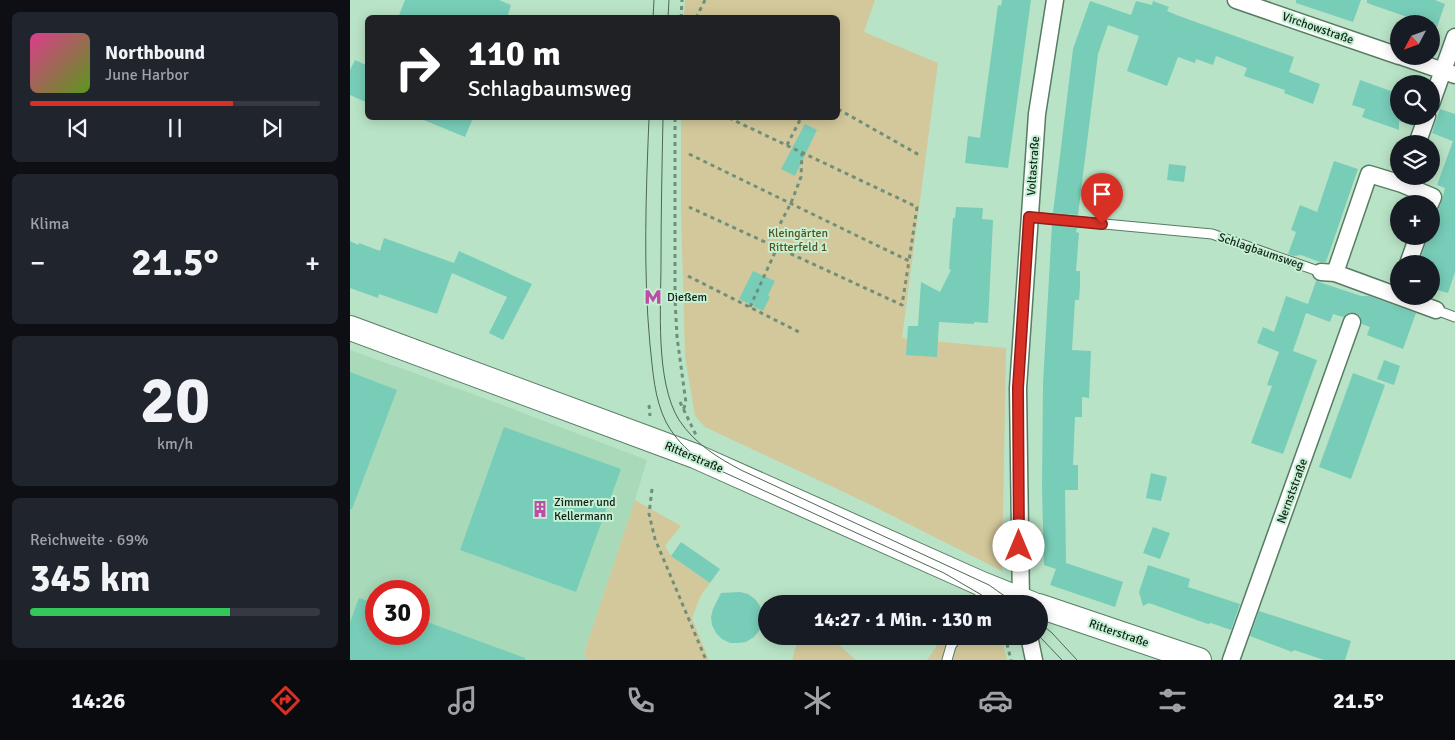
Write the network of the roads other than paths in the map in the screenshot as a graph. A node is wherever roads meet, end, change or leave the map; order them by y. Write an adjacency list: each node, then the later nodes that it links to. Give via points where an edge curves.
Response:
1 (1055, 0): 11 (street, Voltastraße, via 1037,114)
2 (1236, 0): 4 (street, Virchowstraße)
3 (1455, 37): 6 (street)
4 (1390, 53)
5 (1426, 65): 6 (street, Virchowstraße)
6 (1449, 73): 7 (street)
7 (1440, 88)
8 (1390, 178): 12 (street, via 1369,174)
9 (1413, 185): 10 (street)
10 (1431, 195)
11 (1029, 217): 12 (lane, Schlagbaumsweg, via 1212,234); 20 (street, Voltastraße, via 1018,388)
12 (1328, 273): 13 (street, Schlagbaumsweg, via 1364,290)
13 (1390, 292)
14 (1425, 305): 15 (street, Schlagbaumsweg)
15 (1436, 310): 16 (lane, Schlagbaumsweg)
16 (1455, 317)
17 (1352, 322): 27 (street, Nernststraße)
18 (350, 328): 19 (main road, Ritterstraße, via 688,454)
19 (980, 594)
20 (1028, 595)
21 (1048, 610): 26 (main road, Ritterstraße)
22 (952, 645): 24 (lane)
23 (1031, 645): 25 (street)
24 (947, 660)
25 (1034, 660)
26 (1200, 660)
27 (1232, 660)

